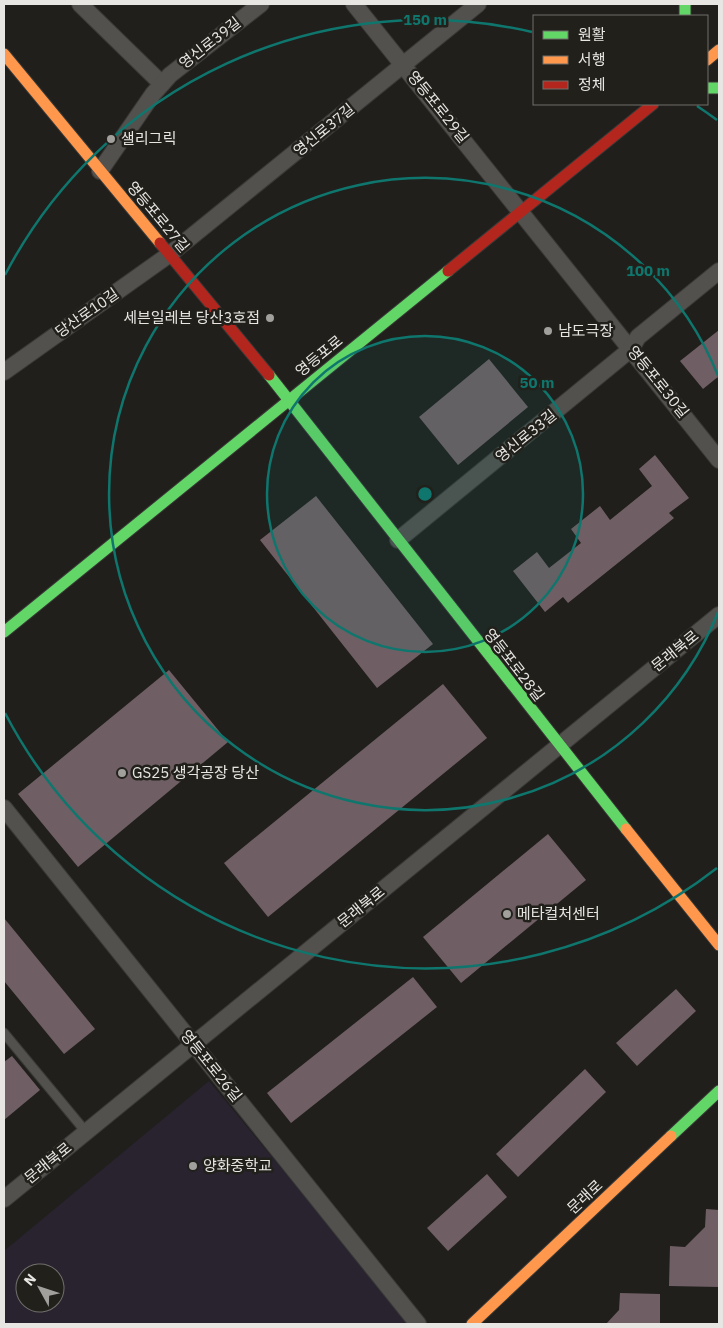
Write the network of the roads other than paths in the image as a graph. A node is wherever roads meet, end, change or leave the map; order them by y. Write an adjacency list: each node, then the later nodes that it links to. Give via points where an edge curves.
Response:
1 (261, 4): 9 (street, 영신로39길, via 170,74)
2 (354, 4): 8 (street, 영등포로29길)
3 (478, 4): 8 (street, 영신로37길)
4 (90, 7): 9 (street)
5 (719, 50): 7 (street)
6 (4, 54): 11 (street, 영등포로27길)
7 (708, 59)
8 (404, 65): 12 (street, 영등포로29길); 13 (street, 영신로37길)
9 (162, 84): 11 (street, 영신로39길)
10 (652, 105): 12 (street, 영등포로)
11 (100, 171): 13 (street, 영등포로27길)
12 (521, 211): 15 (street, 영등포로30길); 17 (street, 영등포로)
13 (170, 254): 16 (street, 당산로10길); 17 (street, 영등포로27길)
14 (719, 271): 15 (street, 영신로33길, via 638,337)
15 (631, 349): 18 (street, 영등포로30길); 19 (street, 영신로33길)
16 (4, 372)
17 (289, 400): 19 (street, 영등포로28길); 21 (street, 영등포로)
18 (719, 460)
19 (398, 540): 22 (street, 영등포로28길)
20 (719, 616): 22 (street, 문래북로)
21 (4, 632)
22 (558, 746): 24 (street, 영등포로28길); 26 (street, 문래북로)
23 (4, 808): 26 (street, 영등포로26길)
24 (719, 945)
25 (4, 1033): 28 (lane)
26 (193, 1044): 28 (street, 문래북로); 30 (street, 영등포로26길)
27 (719, 1091): 31 (street, 문래로)
28 (86, 1132): 29 (street, 문래북로)
29 (4, 1199)
30 (418, 1324)
31 (472, 1324)

